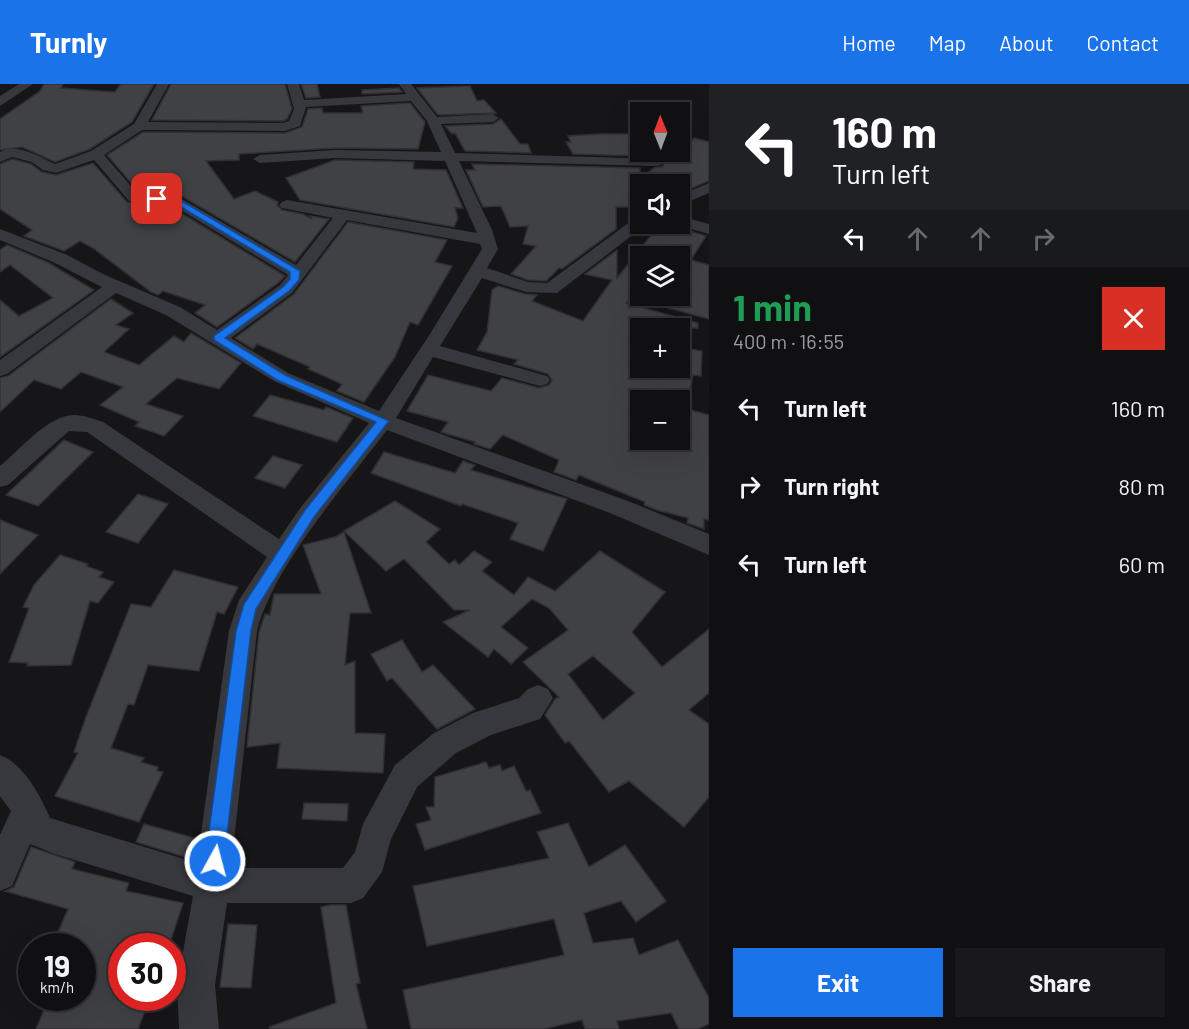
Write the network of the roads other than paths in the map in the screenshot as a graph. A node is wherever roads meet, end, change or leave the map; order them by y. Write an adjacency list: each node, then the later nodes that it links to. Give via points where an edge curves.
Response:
1 (27, 84): 5 (street)
2 (163, 84): 9 (street)
3 (293, 84): 6 (street)
4 (410, 91): 6 (street); 8 (street)
5 (0, 102)
6 (299, 104): 9 (street, via 297,121 285,127)
7 (493, 118): 8 (street)
8 (433, 121): 12 (street)
9 (139, 126): 11 (street)
10 (8, 153): 11 (street, via 38,159 56,169)
11 (96, 154): 25 (street, via 134,198 172,199)
12 (450, 157): 13 (street, via 335,154); 14 (street); 23 (street)
13 (260, 159)
14 (630, 161)
15 (709, 187): 16 (street)
16 (690, 196)
17 (287, 205): 18 (street)
18 (344, 215): 23 (street); 25 (street)
19 (690, 224): 20 (street)
20 (709, 229)
21 (630, 230): 24 (street, via 551,289 526,287)
22 (3, 239): 26 (street, via 59,258)
23 (487, 240): 24 (street, via 490,249)
24 (478, 271): 28 (street)
25 (296, 274): 27 (street, via 286,289)
26 (114, 286): 27 (street, via 173,311); 29 (street)
27 (218, 338): 31 (street, via 281,377)
28 (428, 349): 30 (street); 31 (street)
29 (0, 370)
30 (540, 380)
31 (383, 421): 33 (street, via 619,507); 34 (street)
32 (1, 478): 34 (street, via 49,433 80,421 95,427)
33 (709, 545)
34 (282, 554): 39 (street, via 249,608 243,631)
35 (538, 698): 39 (street, via 529,709 484,723 445,743 406,776 375,836 369,860 351,886)
36 (0, 770): 37 (street)
37 (28, 808): 38 (street); 39 (street, via 38,830)
38 (0, 874)
39 (212, 885): 40 (street, via 196,986)
40 (199, 1029)

